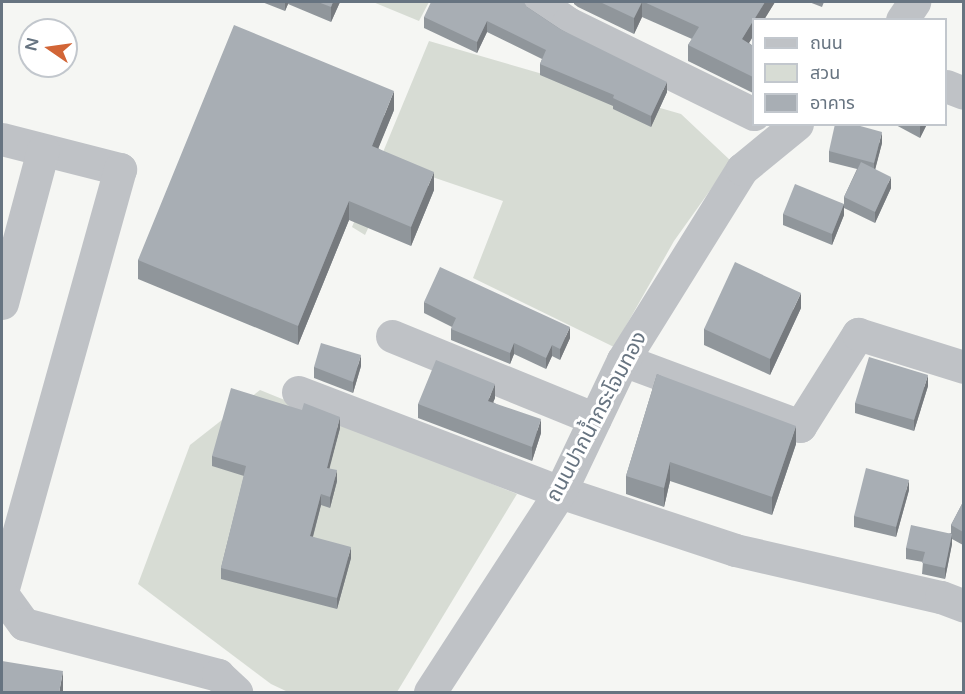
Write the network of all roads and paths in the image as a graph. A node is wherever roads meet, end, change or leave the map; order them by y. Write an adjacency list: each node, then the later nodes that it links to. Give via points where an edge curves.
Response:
1 (538, 2): 6 (street, via 568,23)
2 (914, 2): 3 (street)
3 (903, 18)
4 (947, 88): 5 (street)
5 (963, 93)
6 (752, 114)
7 (786, 127): 12 (street, ถนนปากน้ำกระโจมทอง, via 742,170)
8 (2, 139): 9 (street)
9 (43, 150): 10 (street); 17 (street, via 120,169)
10 (2, 303)
11 (392, 336): 15 (street)
12 (623, 360): 13 (street, via 800,426 858,334); 15 (street, ถนนปากน้ำกระโจมทอง)
13 (963, 368)
14 (298, 392): 16 (street)
15 (595, 419): 16 (street, ถนนปากน้ำกระโจมทอง)
16 (560, 492): 18 (street, via 735,549 942,597); 20 (street, ถนนปากน้ำกระโจมทอง)
17 (2, 593): 19 (street, via 24,624 218,675)
18 (963, 606)
19 (236, 693)
20 (430, 693)

